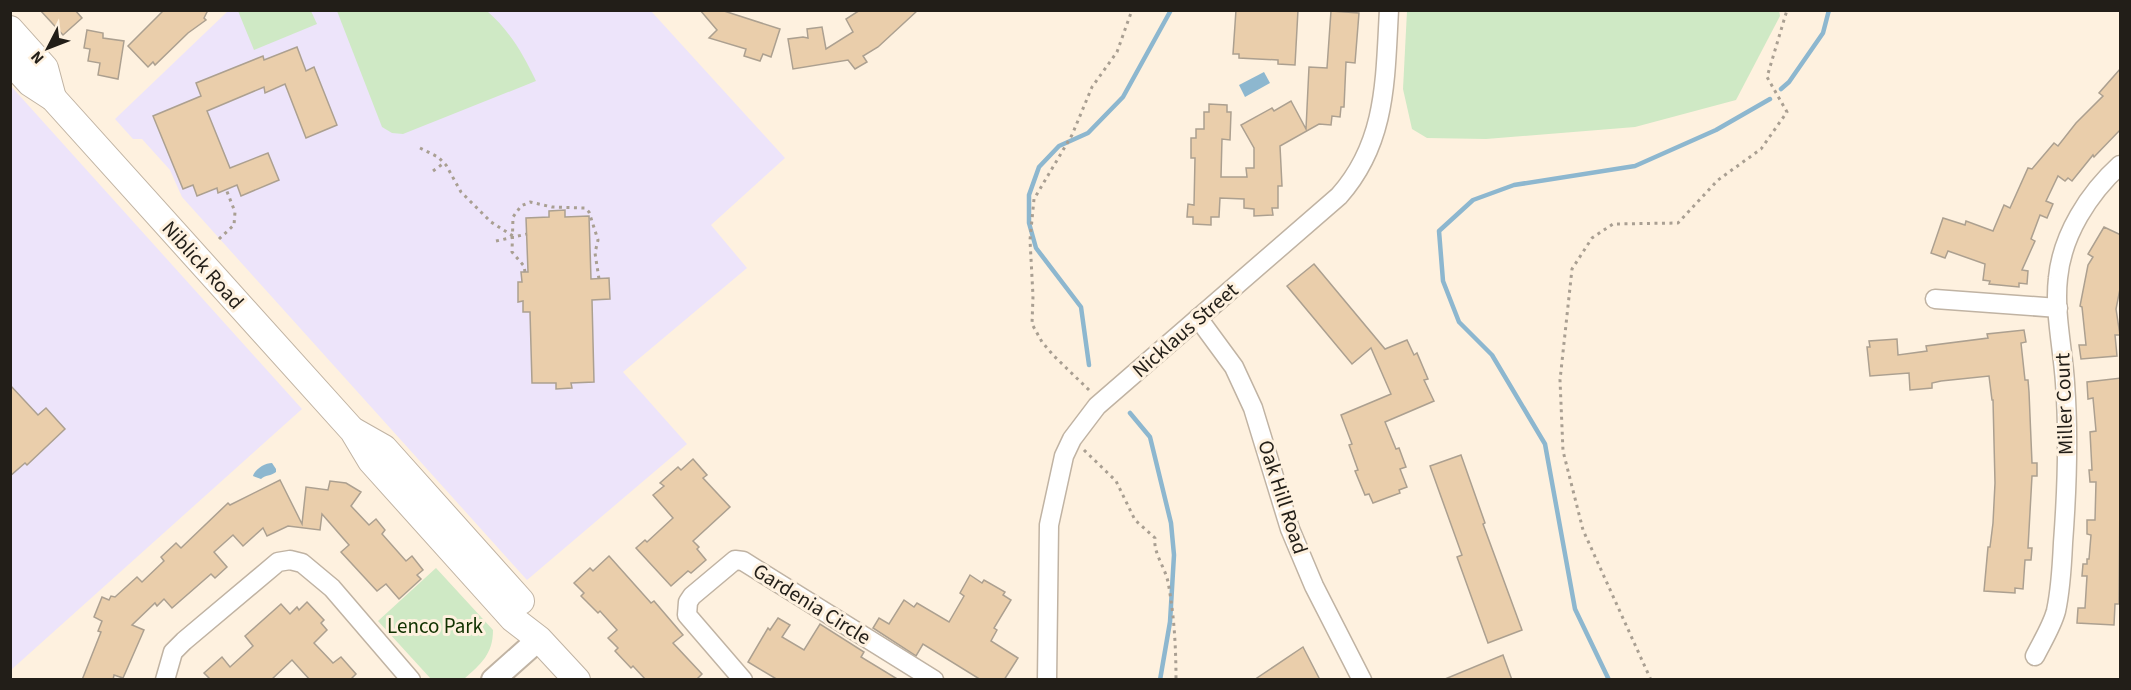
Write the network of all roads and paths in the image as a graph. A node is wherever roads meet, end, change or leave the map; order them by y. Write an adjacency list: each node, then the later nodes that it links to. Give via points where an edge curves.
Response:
1 (1132, 10): 21 (path, via 1117,52 1092,87 1072,135 1034,199 1030,240 1032,324 1054,356)
2 (1389, 10): 20 (street, Nicklaus Street, via 1378,125 1368,153 1350,183)
3 (1787, 10): 34 (path, via 1767,78 1787,112 1761,149 1718,180 1678,223 1613,224 1592,238 1572,269 1560,380 1563,451 1583,530)
4 (10, 29): 6 (main road, Niblick Road, via 45,68)
5 (10, 60): 6 (main road, Niblick Road, via 30,83)
6 (53, 98): 23 (main road, Niblick Road, via 353,431 384,448 525,606)
7 (420, 148): 8 (path)
8 (444, 163): 10 (path); 13 (path, via 461,192 491,222)
9 (2121, 165): 19 (street, Miller Court, via 2091,196 2071,233 2058,279)
10 (433, 171)
11 (226, 189): 14 (path, via 236,213 234,225)
12 (527, 234): 13 (path)
13 (513, 236): 15 (path); 16 (path, via 512,252); 17 (path, via 514,212 526,203 585,208 598,240 595,253)
14 (219, 239)
15 (496, 241)
16 (525, 272)
17 (599, 279)
18 (1935, 299): 19 (street)
19 (2058, 308): 24 (street, Miller Court, via 2066,394 2066,507 2055,613)
20 (1198, 318): 21 (street, Nicklaus Street); 33 (street, Oak Hill Road, via 1234,367 1253,408 1290,529)
21 (1101, 403): 22 (street, Nicklaus Street)
22 (1072, 439): 31 (street, Nicklaus Street, via 1064,456 1049,525); 32 (path, via 1116,482 1135,520 1155,538 1175,626)
23 (539, 639): 27 (street); 28 (main road, Niblick Road)
24 (2035, 656)
25 (165, 680): 26 (street, via 173,652 184,641 278,562 290,560 302,563 332,588)
26 (411, 680)
27 (493, 680)
28 (577, 680)
29 (743, 680): 30 (street, Gardenia Circle, via 687,615 692,596 735,560 743,561)
30 (934, 680)
31 (1047, 680)
32 (1176, 680)
33 (1362, 680)
34 (1651, 680)

